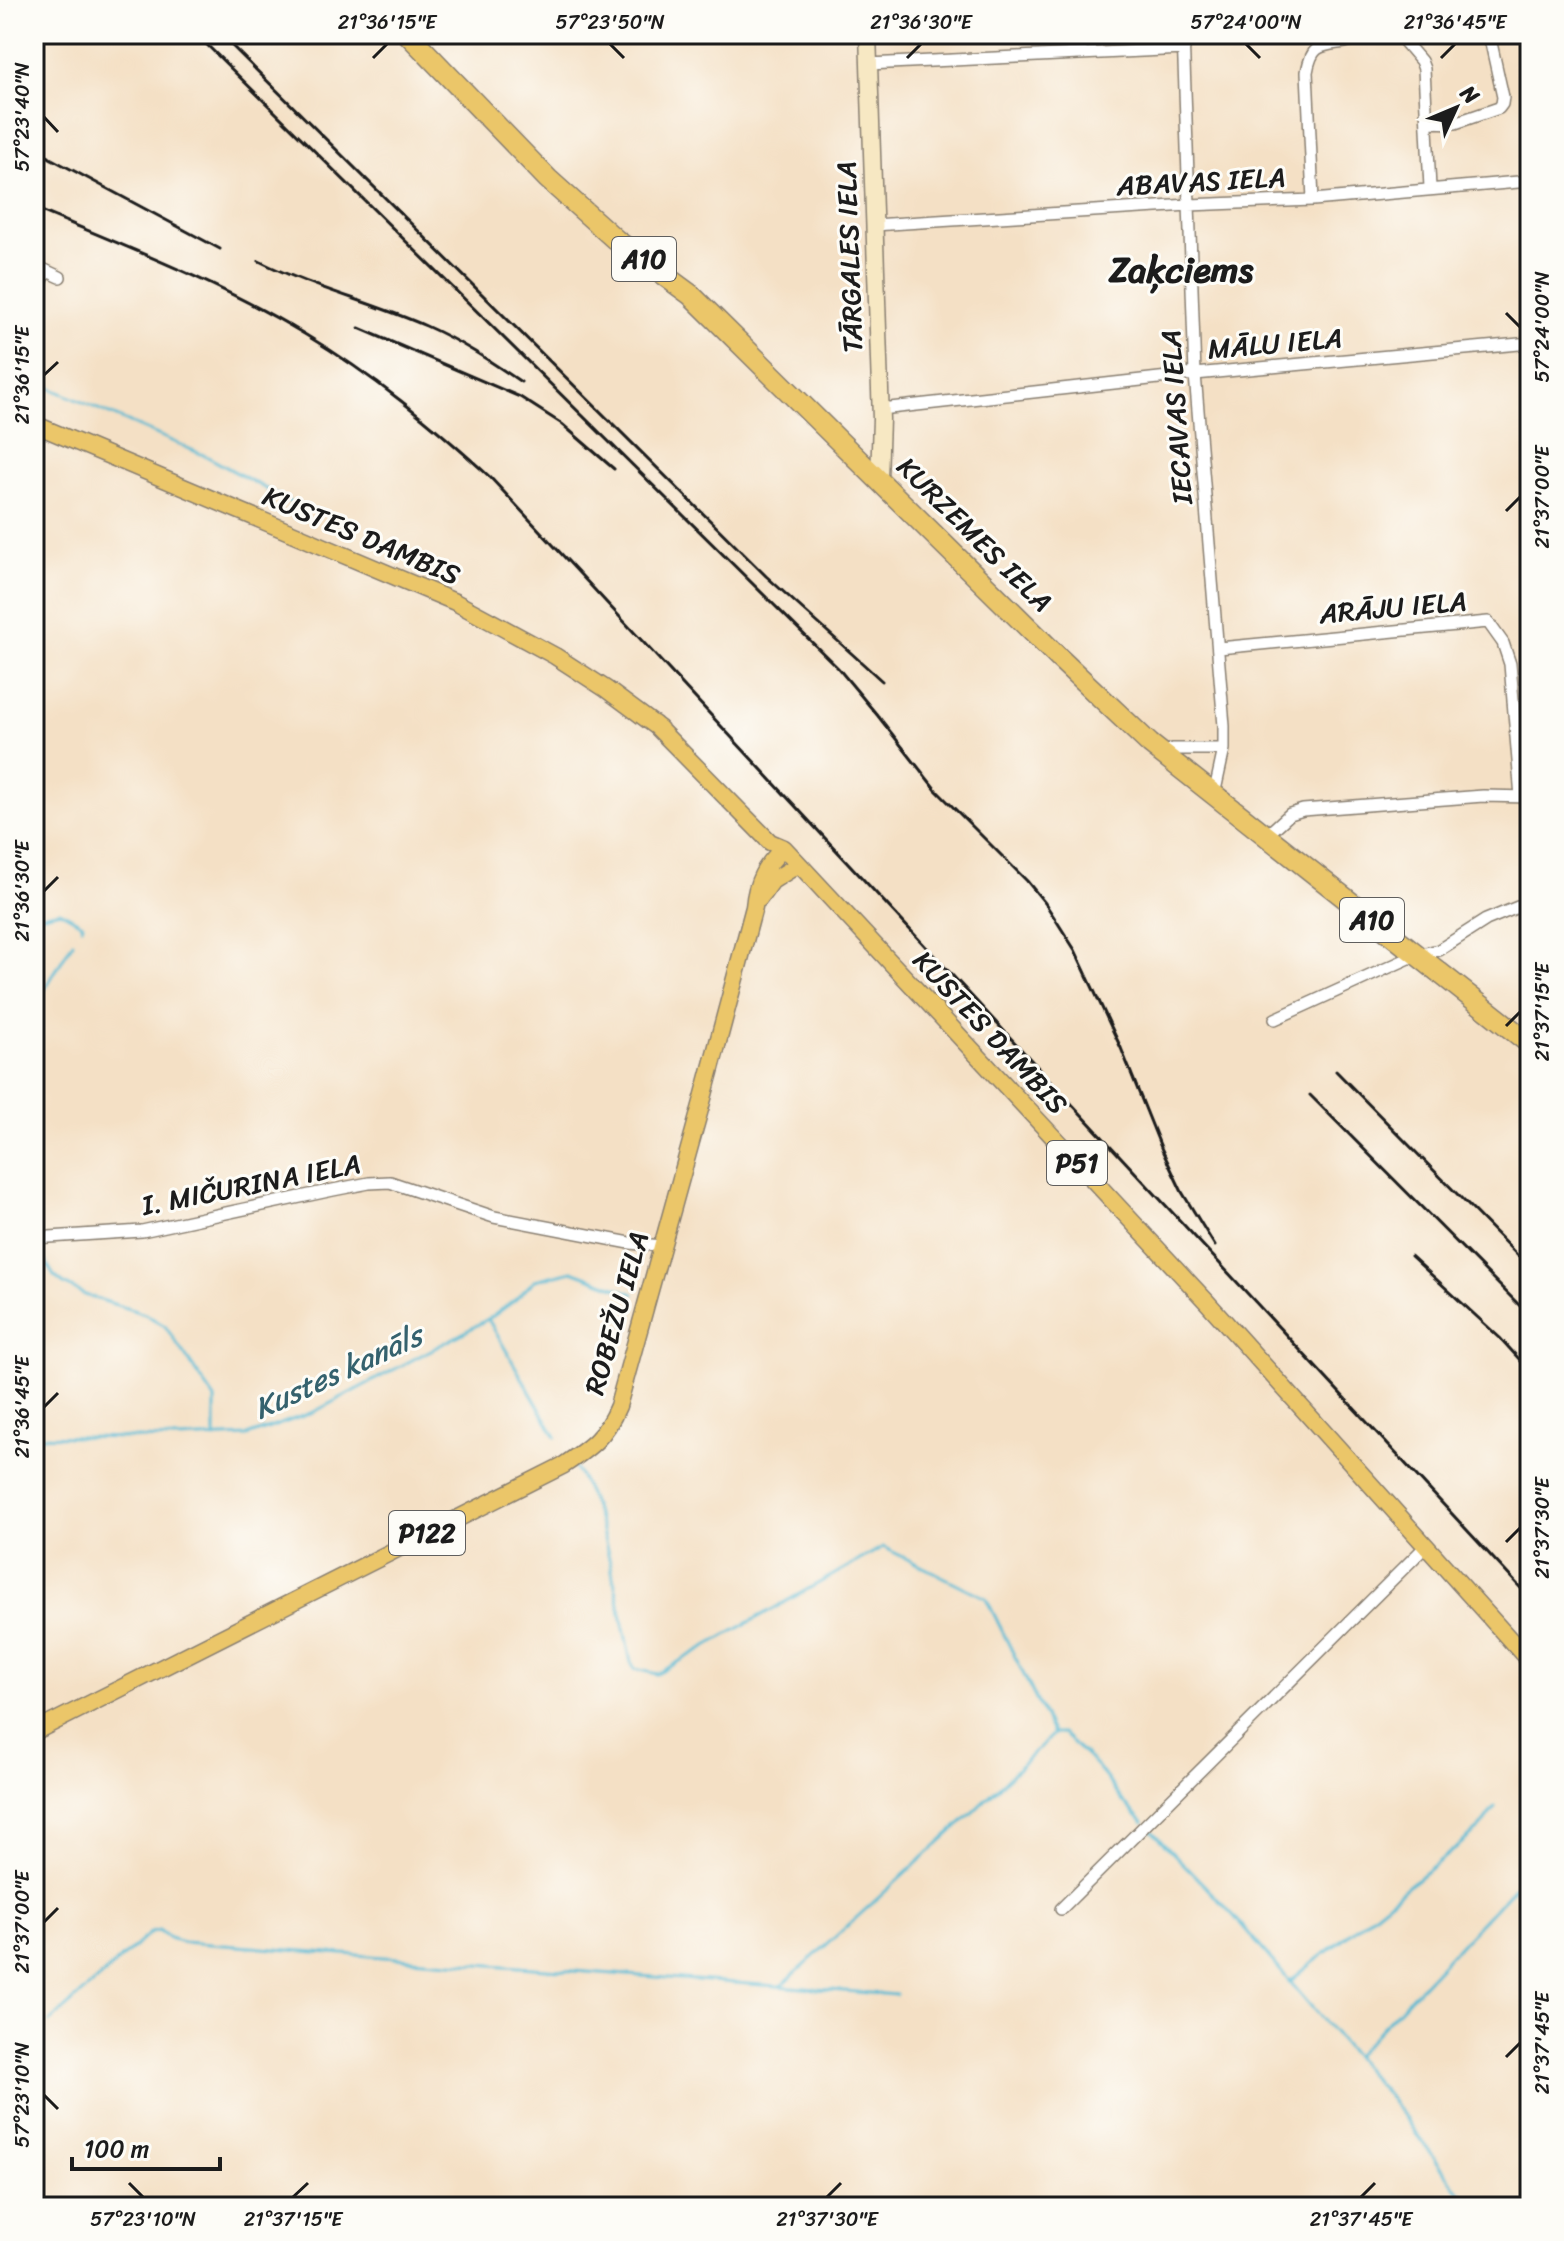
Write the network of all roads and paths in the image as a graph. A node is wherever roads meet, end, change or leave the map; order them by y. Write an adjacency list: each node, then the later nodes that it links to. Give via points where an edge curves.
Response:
1 (868, 34): 9 (street, TĀRGALES IELA)
2 (1183, 34): 8 (street, IECAVAS IELA)
3 (1374, 34): 7 (street)
4 (1398, 34): 10 (street, via 1424,69)
5 (1489, 34): 10 (street, via 1502,104 1455,123)
6 (411, 35): 24 (highway, KURZEMES IELA / A10, via 548,179 616,240 691,295)
7 (1345, 38): 13 (street, via 1320,46 1310,56)
8 (1184, 49): 9 (street); 14 (street, IECAVAS IELA)
9 (868, 64): 15 (street, TĀRGALES IELA)
10 (1427, 122): 12 (street)
11 (1530, 181): 12 (street, ABAVAS IELA)
12 (1430, 188): 13 (street, ABAVAS IELA)
13 (1313, 200): 14 (street, ABAVAS IELA)
14 (1189, 205): 15 (street, ABAVAS IELA); 21 (street, IECAVAS IELA)
15 (874, 225): 22 (street, TĀRGALES IELA)
16 (34, 265): 17 (street)
17 (46, 271): 18 (street); 19 (street)
18 (60, 277)
19 (34, 300)
20 (1530, 343): 21 (street, MĀLU IELA)
21 (1195, 374): 22 (street, MĀLU IELA); 25 (street, IECAVAS IELA)
22 (881, 409): 24 (street, TĀRGALES IELA)
23 (34, 424): 31 (main road, KUSTES DAMBIS, via 455,602 555,656 654,724 770,842)
24 (879, 479): 27 (highway, KURZEMES IELA / A10)
25 (1219, 648): 26 (street, IECAVAS IELA); 29 (street, ARĀJU IELA, via 1488,622 1510,664)
26 (1224, 749): 27 (street, via 1172,749); 28 (street, IECAVAS IELA)
27 (1163, 754): 28 (highway, KURZEMES IELA / A10)
28 (1214, 796): 30 (highway, KURZEMES IELA / A10)
29 (1526, 797): 30 (street, via 1303,810 1290,814)
30 (1267, 835): 35 (highway, KURZEMES IELA / A10)
31 (784, 848): 32 (main road, KUSTES DAMBIS); 34 (main road, ROBEŽU IELA / P122, via 760,876)
32 (799, 864): 34 (main road, ROBEŽU IELA / P122, via 779,874); 40 (main road, KUSTES DAMBIS / P51)
33 (1530, 902): 35 (street, via 1486,920 1439,950)
34 (754, 907): 39 (main road, ROBEŽU IELA / P122)
35 (1416, 955): 36 (street); 37 (highway, KURZEMES IELA / A10)
36 (1275, 1019)
37 (1530, 1044)
38 (34, 1238): 39 (street, I. MIČURINA IELA, via 142,1231 390,1182 494,1217)
39 (662, 1246): 42 (main road, ROBEŽU IELA / P122, via 618,1406 609,1428 593,1445 564,1465)
40 (1426, 1546): 41 (main road, P51); 43 (street)
41 (1530, 1662)
42 (34, 1732)
43 (1061, 1909)

